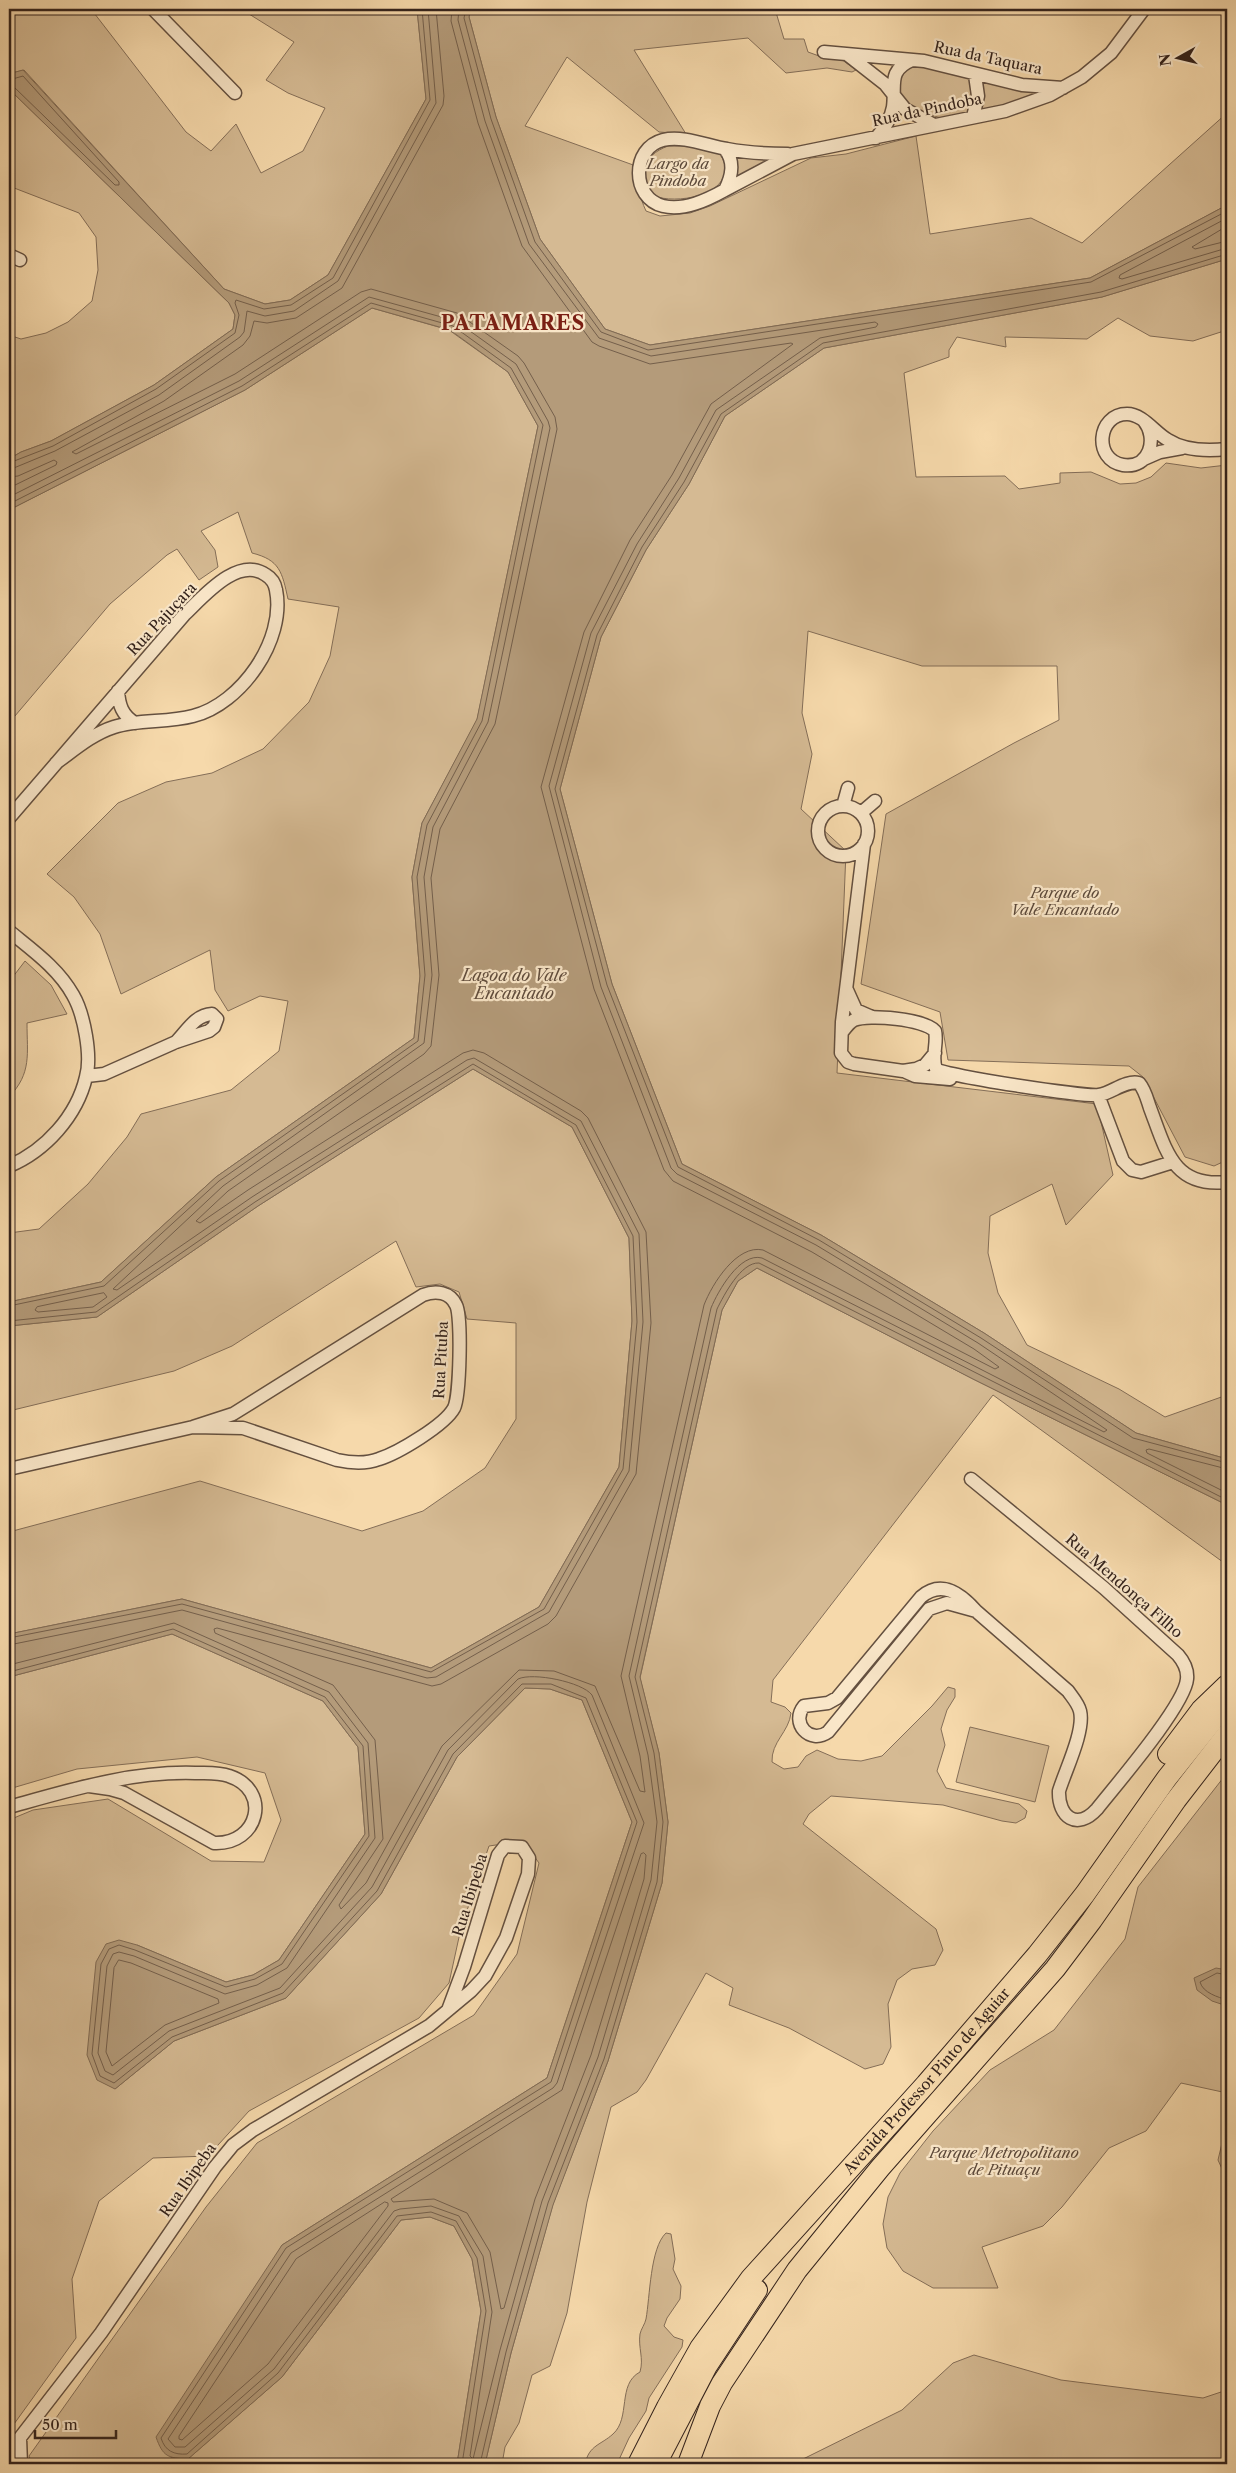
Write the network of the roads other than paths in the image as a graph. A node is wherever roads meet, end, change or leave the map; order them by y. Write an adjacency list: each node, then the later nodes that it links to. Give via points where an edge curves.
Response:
1 (153, 9): 9 (street)
2 (1144, 9): 7 (street, via 1111,53)
3 (824, 52): 4 (street, Rua da Taquara)
4 (847, 54): 5 (street, Rua da Taquara); 8 (street, via 874,73)
5 (912, 60): 6 (street, Rua da Taquara, via 940,64); 8 (street, Rua da Taquara, via 899,68)
6 (975, 75): 7 (street, Rua da Taquara, via 1022,85); 10 (street, via 978,96)
7 (1065, 88): 10 (street, Rua da Pindoba, via 1025,105)
8 (893, 92): 11 (street, via 905,109); 12 (street, Rua da Taquara, via 890,118)
9 (235, 93)
10 (973, 117): 11 (street, Rua da Pindoba)
11 (934, 125): 12 (street, Rua da Pindoba)
12 (876, 138): 14 (street, Rua da Pindoba)
13 (725, 149): 14 (street, Rua da Pindoba); 15 (street, via 731,163 730,181); 15 (street, Rua da Pindoba, via 683,140 662,140 645,153 638,172 643,191 649,199 665,207 695,203)
14 (793, 154): 15 (street, Rua da Pindoba)
15 (725, 190)
16 (1144, 421): 17 (street, via 1162,437); 19 (street, via 1149,427 1152,442); 19 (street, via 1128,414 1120,415 1106,425 1101,441 1108,457 1115,462 1132,465)
17 (1184, 447): 18 (street); 19 (street, via 1160,452)
18 (1227, 449)
19 (1140, 462)
20 (118, 691): 21 (street, via 122,710); 21 (street, Rua Pajuçara, via 184,615 230,576 251,569 270,578 277,598 272,631 260,662 236,692 194,716); 22 (street, Rua Pajuçara)
21 (135, 723): 22 (street, Rua Pajuçara, via 100,734)
22 (56, 763): 27 (street, Rua Pajuçara)
23 (848, 788): 25 (street)
24 (875, 801): 26 (street)
25 (844, 806): 26 (street); 28 (street, via 831,808 822,818 818,830 821,842 830,852 842,856 855,853)
26 (861, 813): 28 (street, via 867,825)
27 (9, 818)
28 (864, 844): 30 (street)
29 (9, 930): 36 (street, via 54,969 74,996 85,1032)
30 (847, 990): 31 (street, via 856,1010); 32 (street)
31 (874, 1018): 32 (street, via 854,1020); 34 (street, via 931,1026 935,1031)
32 (843, 1031): 35 (street, via 841,1052 848,1062)
33 (176, 1042): 36 (street, via 104,1074)
34 (935, 1053): 35 (street, via 921,1068); 37 (street, via 936,1069)
35 (903, 1071): 37 (street, via 947,1080)
36 (87, 1076): 40 (street, via 57,1131 26,1158)
37 (960, 1077): 38 (street)
38 (1098, 1095): 39 (street, via 1127,1166 1141,1172); 39 (street, via 1130,1083 1139,1083)
39 (1173, 1162): 41 (street, via 1192,1179)
40 (9, 1166)
41 (1227, 1182)
42 (247, 1407): 43 (street, Rua Pituba); 44 (street, via 246,1419); 44 (street, Rua Pituba, via 423,1295 430,1292 445,1294 457,1305 458,1396 442,1424 379,1459 351,1462)
43 (193, 1427): 44 (street, Rua Pituba); 45 (street, Rua Pituba)
44 (251, 1430)
45 (9, 1469)
46 (971, 1478): 50 (street, Rua Mendonça Filho, via 1104,1588 1178,1655 1184,1663 1187,1680 1174,1710)
47 (976, 1611): 47 (street, via 962,1596 950,1590 929,1591 837,1698 828,1703 804,1706 799,1716 801,1727 810,1736 828,1732 929,1609 947,1603); 53 (street, Rua Mendonça Filho, via 1068,1691 1080,1712 1080,1729 1058,1791 1061,1810 1066,1817 1078,1820 1092,1815)
48 (1227, 1685): 52 (main road, via 1201,1710)
49 (1227, 1704): 54 (main road, Avenida Professor Pinto de Aguiar)
50 (1163, 1724): 52 (street); 53 (street, Rua Mendonça Filho)
51 (1227, 1734): 55 (main road, Avenida Professor Pinto de Aguiar)
52 (1180, 1738): 54 (main road)
53 (1149, 1742): 54 (street)
54 (1173, 1758): 55 (street); 59 (main road, Avenida Professor Pinto de Aguiar, via 1074,1909 1038,1954 926,2084)
55 (1195, 1776): 65 (main road, Avenida Professor Pinto de Aguiar, via 1055,1969 880,2168 798,2270 722,2383)
56 (89, 1786): 56 (street, via 150,1773 228,1775 250,1790 256,1812 246,1833 237,1840 226,1844 214,1843 124,1793); 57 (street)
57 (9, 1807)
58 (448, 2010): 58 (street, Rua Ibipeba, via 485,1976 500,1951 530,1865 522,1847 505,1846 498,1855); 60 (street, Rua Ibipeba, via 429,2026 280,2113 233,2145 101,2333)
59 (794, 2228): 63 (main road, Avenida Professor Pinto de Aguiar, via 751,2278 700,2348); 64 (main road, via 707,2366)
60 (20, 2438): 61 (street, Rua Ibipeba); 62 (street)
61 (9, 2452)
62 (21, 2464)
63 (638, 2464)
64 (656, 2464)
65 (688, 2464)

